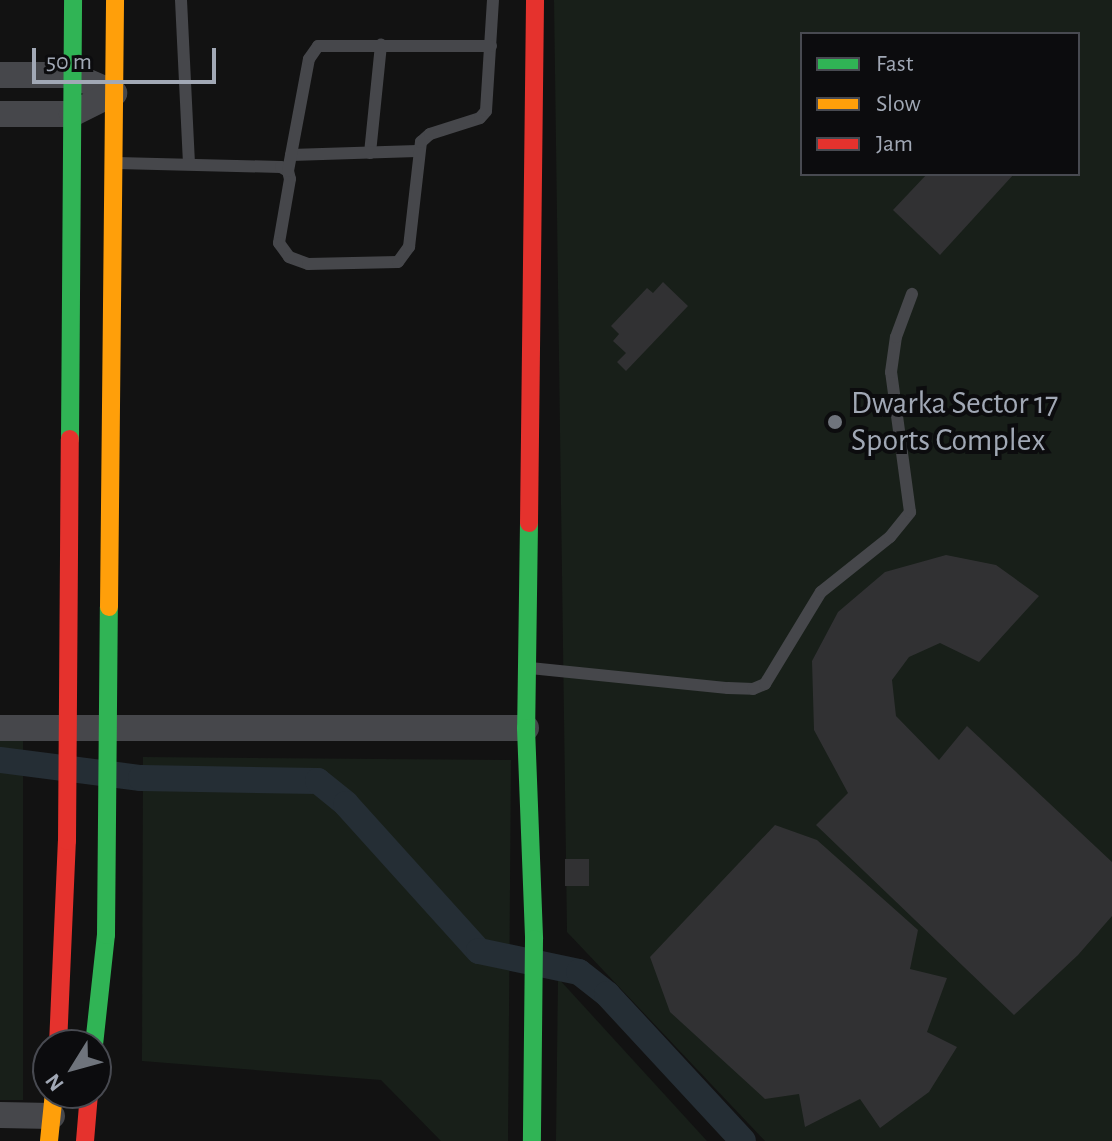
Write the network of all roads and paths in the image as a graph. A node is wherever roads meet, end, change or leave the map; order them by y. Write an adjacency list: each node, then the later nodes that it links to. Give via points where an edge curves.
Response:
1 (73, 0): 9 (street)
2 (115, 0): 10 (street)
3 (181, 0): 17 (lane)
4 (493, 0): 7 (lane)
5 (535, 0): 20 (street)
6 (381, 45): 7 (lane); 14 (lane); 15 (lane, via 326,45 311,53)
7 (491, 46): 13 (lane, via 486,111 480,118 430,134)
8 (0, 75): 9 (street)
9 (72, 75): 10 (street); 12 (street)
10 (114, 93): 12 (street); 16 (street)
11 (0, 114): 12 (street)
12 (72, 114): 24 (street)
13 (417, 151): 14 (lane); 18 (lane, via 409,247 403,260 393,264 308,264 289,257 279,235)
14 (370, 153): 15 (lane)
15 (291, 155): 18 (lane)
16 (114, 163): 17 (lane); 23 (street)
17 (189, 163): 18 (lane, via 271,165)
18 (288, 171)
19 (912, 294): 20 (lane, via 896,337 891,372 910,512 890,537 821,592 765,684 736,688)
20 (527, 668): 22 (street)
21 (0, 728): 24 (street)
22 (526, 728): 23 (street); 31 (street, via 534,939)
23 (107, 734): 24 (street); 26 (street, via 106,935)
24 (68, 737): 25 (street)
25 (60, 1029)
26 (96, 1029)
27 (88, 1109): 30 (street)
28 (0, 1115): 29 (street)
29 (52, 1117)
30 (85, 1141)
31 (532, 1141)

